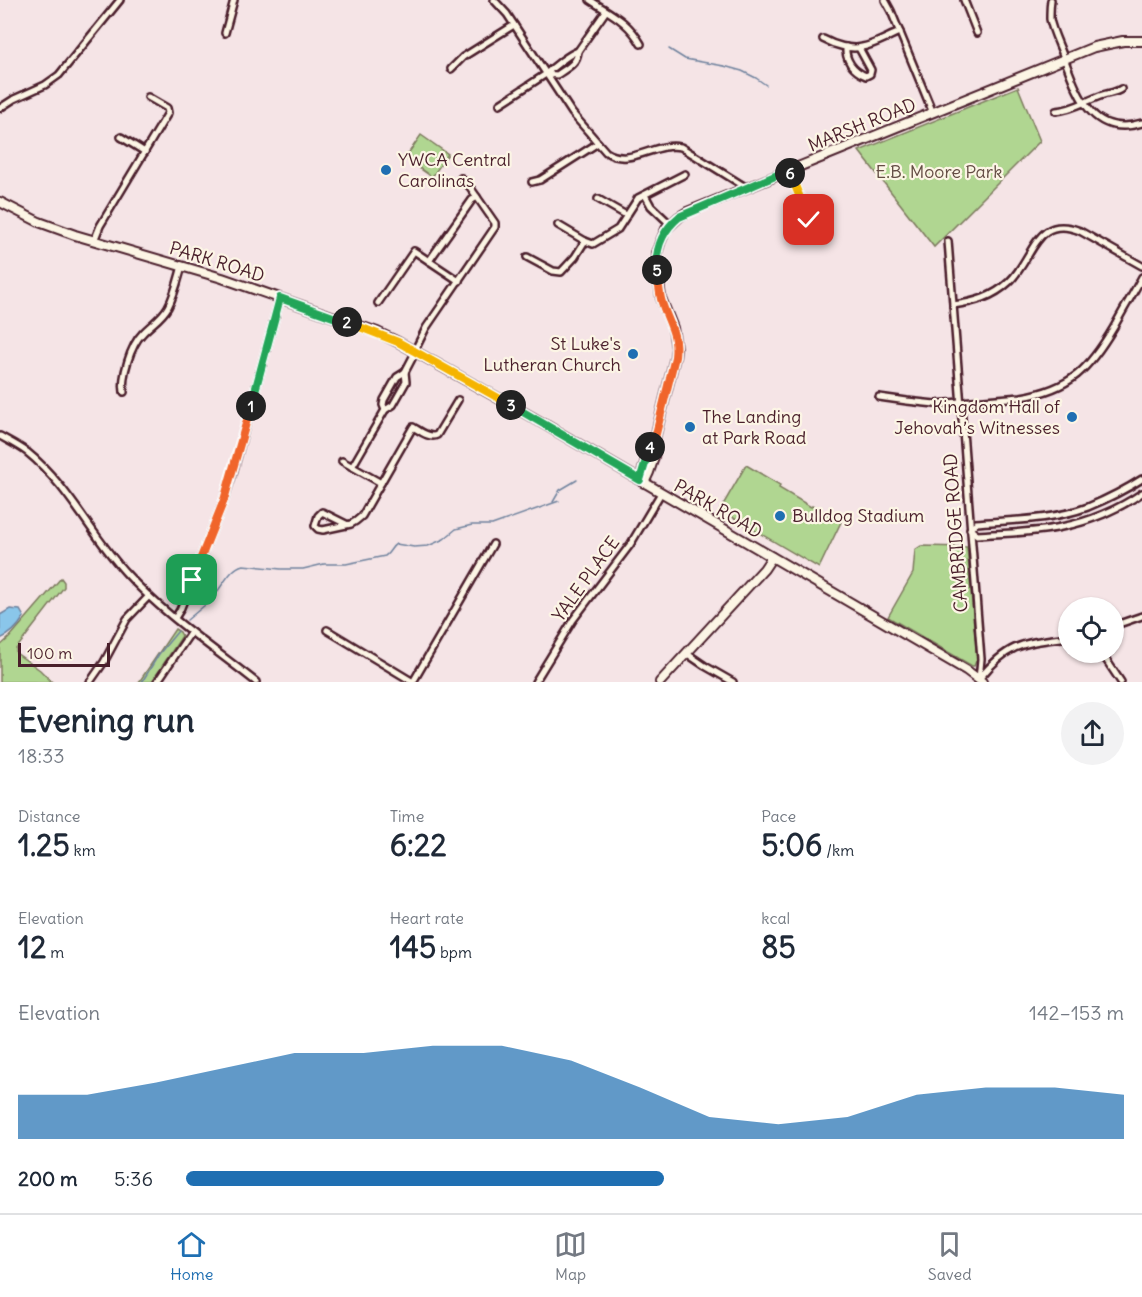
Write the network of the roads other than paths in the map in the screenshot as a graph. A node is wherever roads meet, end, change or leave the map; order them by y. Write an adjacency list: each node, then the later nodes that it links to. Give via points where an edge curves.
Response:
1 (120, 0): 25 (street, via 59,75)
2 (234, 0): 11 (street)
3 (494, 0): 9 (street)
4 (590, 0): 8 (street)
5 (885, 0): 10 (street)
6 (964, 0): 12 (street)
7 (1051, 0): 18 (street, via 1050,21)
8 (606, 11): 15 (street, via 627,24); 20 (street, via 578,51 578,59 557,75)
9 (514, 24): 19 (street, via 463,57); 20 (street)
10 (900, 32): 17 (street); 27 (street)
11 (225, 33)
12 (977, 33)
13 (824, 39): 16 (street)
14 (1142, 41): 18 (main road, MARSH ROAD, via 1108,43)
15 (641, 44)
16 (846, 47): 17 (street); 17 (street, via 850,64 866,76 872,70)
17 (859, 48)
18 (1065, 59): 23 (street); 27 (main road, MARSH ROAD)
19 (452, 69)
20 (546, 74): 24 (street); 30 (street)
21 (1121, 89): 23 (street)
22 (148, 97): 31 (street, via 169,112)
23 (1083, 103): 26 (street); 28 (street, via 1098,118 1111,123)
24 (500, 105)
25 (0, 108)
26 (1056, 111)
27 (933, 113): 32 (main road, MARSH ROAD)
28 (1142, 123)
29 (121, 137): 31 (street)
30 (598, 143): 35 (street); 36 (street, via 612,156 622,159 664,146 681,147)
31 (145, 152): 45 (street)
32 (789, 170): 36 (main road, MARSH ROAD); 42 (street)
33 (685, 174): 37 (street)
34 (461, 178): 38 (street)
35 (532, 182)
36 (747, 188): 43 (main road, MARSH ROAD, via 687,212)
37 (645, 195): 41 (street, via 638,198); 43 (street)
38 (477, 197): 49 (street); 53 (street, via 495,226)
39 (598, 199): 41 (street)
40 (0, 202): 45 (main road, PARK ROAD, via 39,222)
41 (626, 215): 46 (street, via 615,231 593,244)
42 (809, 220)
43 (670, 224): 68 (main road, via 660,243 657,266 661,298 676,348)
44 (558, 225): 46 (street)
45 (94, 241): 50 (main road, PARK ROAD)
46 (585, 241): 48 (street, via 561,272 555,273)
47 (948, 241): 56 (street, CAMBRIDGE ROAD)
48 (527, 257)
49 (429, 261): 53 (street); 55 (street, via 414,251)
50 (182, 266): 54 (main road, PARK ROAD); 59 (street, via 167,308 135,345 124,376)
51 (1142, 266): 56 (street, via 1080,231 1058,227 1040,236 1020,268 998,290 978,300)
52 (1142, 277): 62 (street, via 1097,355 1072,379 1034,395)
53 (459, 281): 57 (street)
54 (280, 298): 57 (main road, PARK ROAD, via 377,332); 80 (street, via 226,495)
55 (378, 303)
56 (953, 305): 62 (street, CAMBRIDGE ROAD)
57 (415, 350): 58 (street); 68 (main road, PARK ROAD)
58 (405, 372): 63 (street, via 406,382 393,405); 63 (street, via 397,376 384,400)
59 (124, 392)
60 (879, 397): 62 (street, via 935,404)
61 (458, 400): 69 (street, via 434,437 413,427)
62 (961, 402): 75 (street, CAMBRIDGE ROAD)
63 (385, 410): 66 (street)
64 (0, 436): 78 (street, via 26,451 50,474 120,567)
65 (342, 461): 66 (street)
66 (352, 467): 69 (street)
67 (1142, 478): 70 (street)
68 (642, 482): 71 (main road, PARK ROAD)
69 (381, 483): 74 (street, via 362,516)
70 (1123, 490): 73 (street); 75 (street, via 1063,513 976,523)
71 (661, 493): 77 (main road, PARK ROAD); 92 (street, YALE PLACE, via 630,545 575,617)
72 (1142, 493): 73 (street)
73 (1129, 502): 75 (street, via 1063,527 978,535)
74 (346, 524): 74 (street, via 322,512 315,526 321,530)
75 (970, 529): 87 (street, CAMBRIDGE ROAD)
76 (493, 544): 91 (street)
77 (772, 557): 85 (main road); 87 (main road, PARK ROAD)
78 (149, 596): 80 (street); 88 (street, via 126,621)
79 (1142, 616): 81 (street)
80 (175, 618): 83 (street)
81 (1124, 622)
82 (327, 630): 91 (street)
83 (191, 632): 89 (street); 90 (street)
84 (1058, 638): 87 (street, via 1013,647 989,666)
85 (686, 653): 93 (main road); 94 (street)
86 (1109, 663): 95 (street)
87 (980, 680)
88 (90, 682)
89 (157, 682)
90 (256, 682)
91 (413, 682)
92 (535, 682)
93 (660, 682)
94 (733, 682)
95 (1122, 682)

